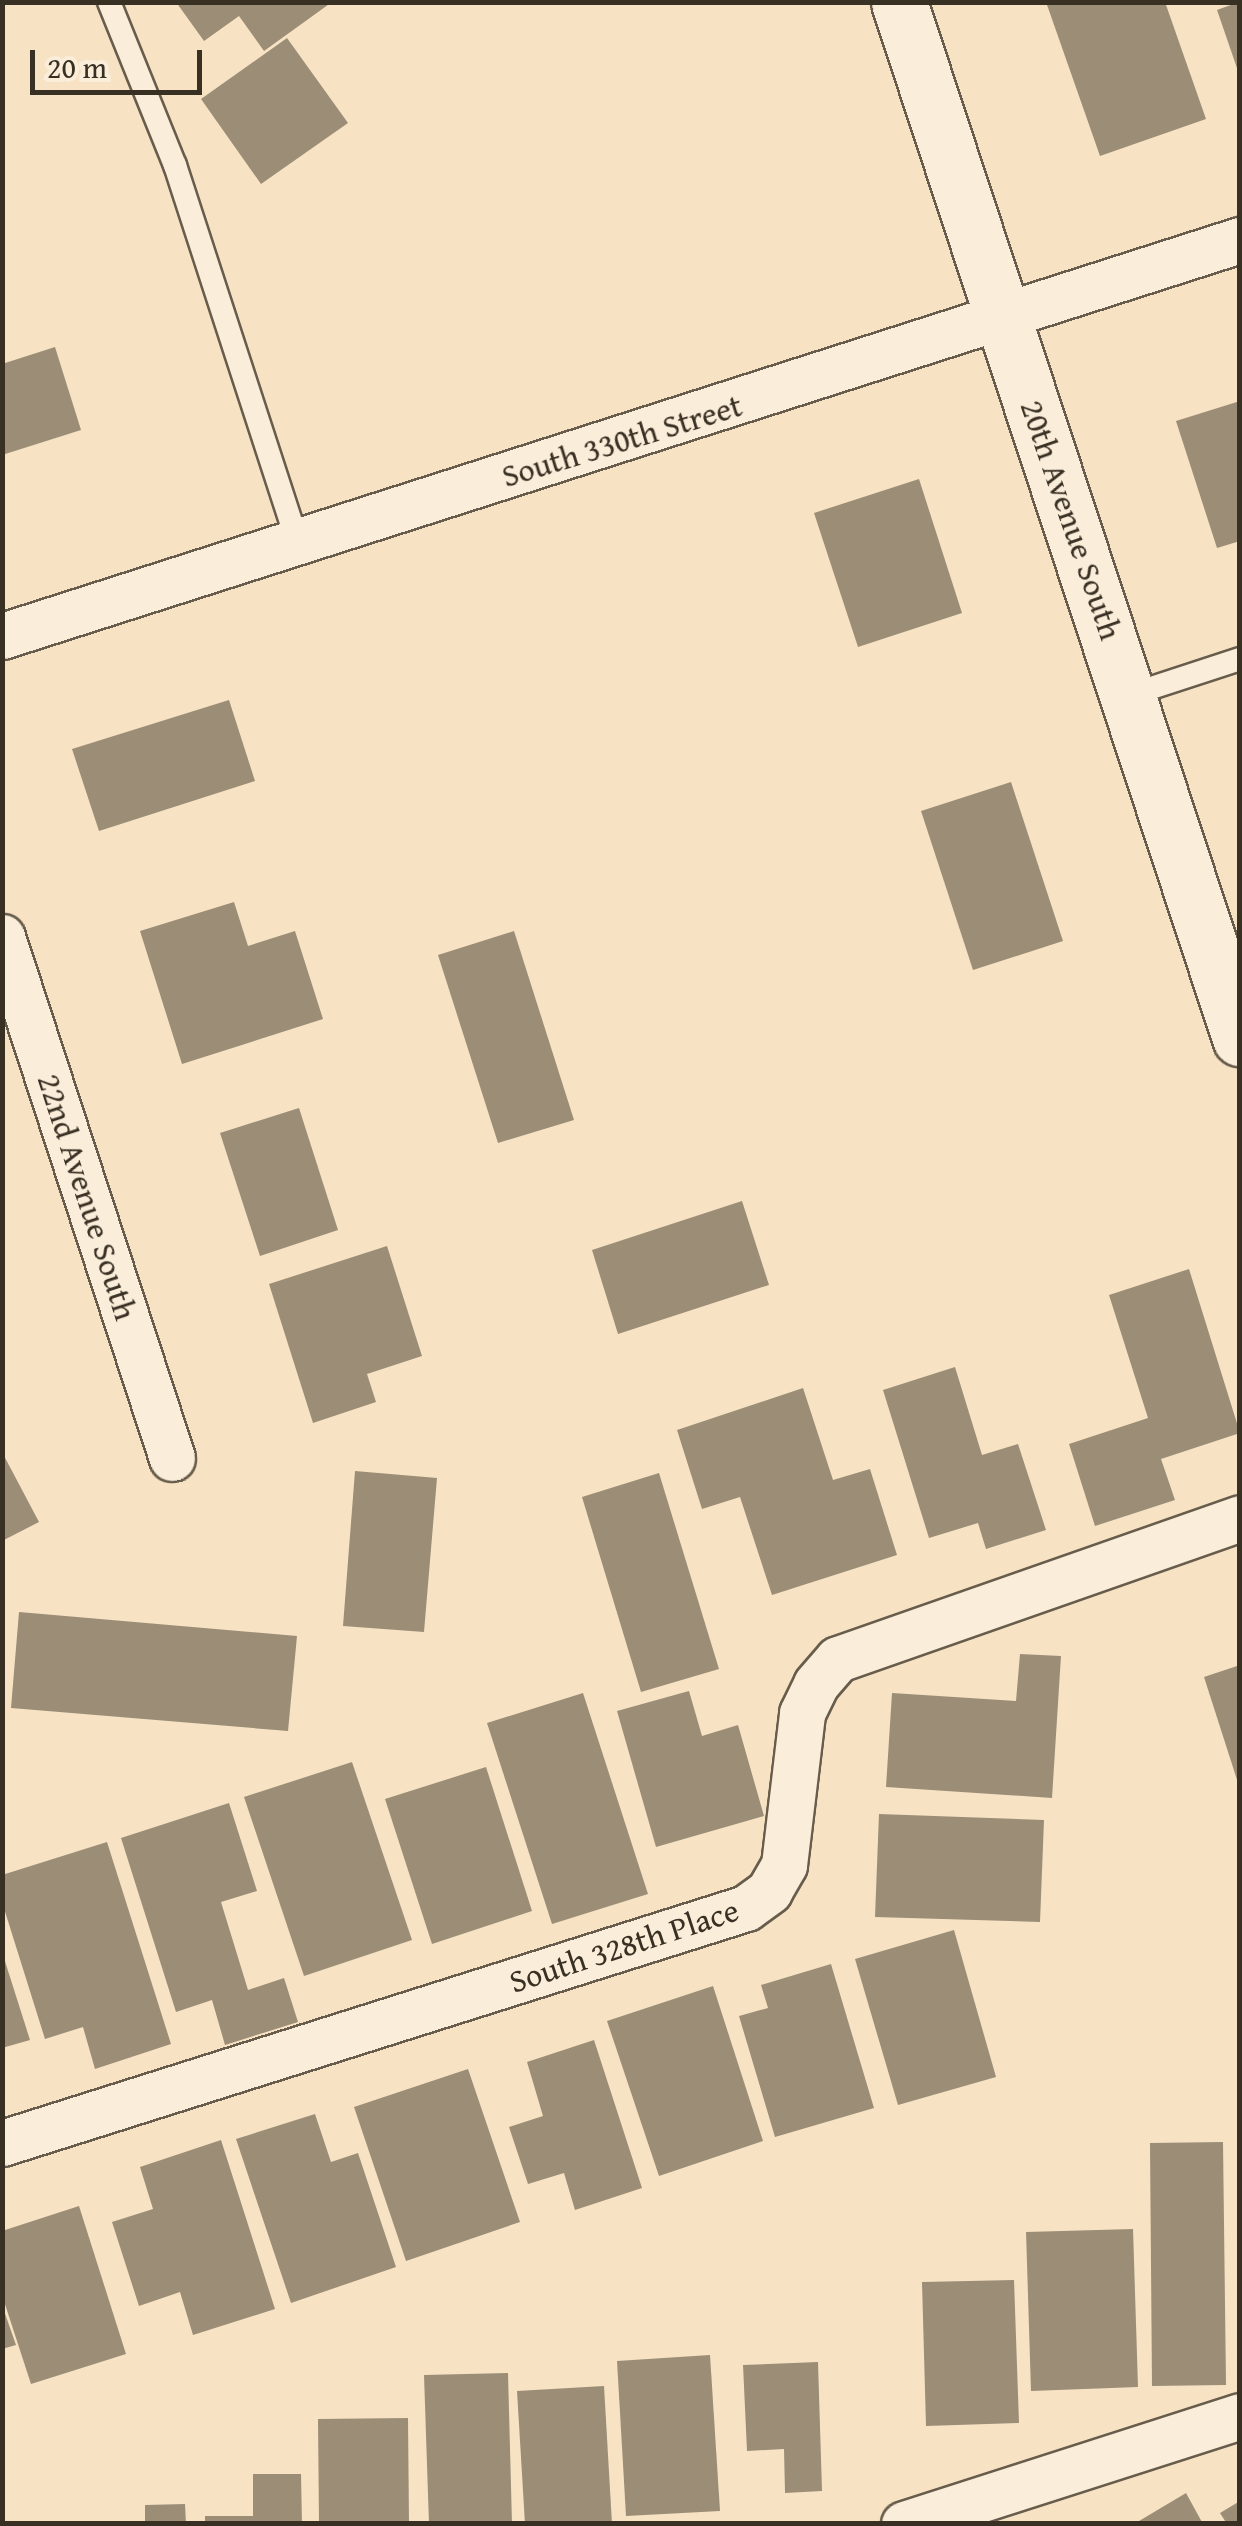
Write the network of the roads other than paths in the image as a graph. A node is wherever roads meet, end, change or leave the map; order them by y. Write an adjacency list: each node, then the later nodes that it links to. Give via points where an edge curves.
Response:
1 (109, 2): 5 (lane, via 175,164)
2 (899, 2): 4 (street, 20th Avenue South)
3 (1240, 240): 4 (street, South 330th Street)
4 (1003, 321): 5 (street, South 330th Street); 8 (street, 20th Avenue South)
5 (298, 543): 6 (street, South 330th Street)
6 (2, 636)
7 (1240, 659): 8 (lane)
8 (1130, 695): 10 (street, 20th Avenue South)
9 (2, 937): 11 (street, 22nd Avenue South)
10 (1240, 1038)
11 (172, 1458)
12 (1240, 1518): 13 (street, South 328th Place, via 838,1659 802,1713 784,1865 769,1891 746,1908)
13 (2, 2143)
14 (1240, 2416): 15 (street)
15 (904, 2524)

